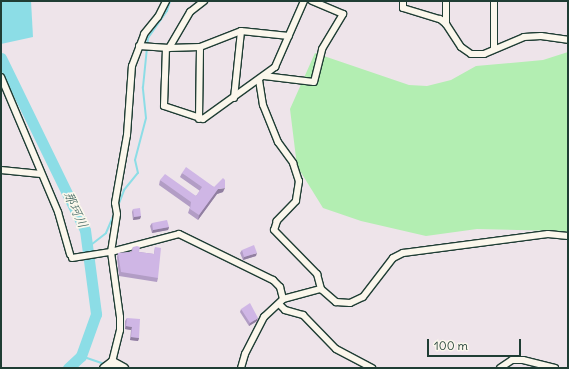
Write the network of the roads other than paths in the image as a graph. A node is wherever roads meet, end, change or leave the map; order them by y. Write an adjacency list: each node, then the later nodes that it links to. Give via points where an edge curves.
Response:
1 (166, 1): 12 (street)
2 (204, 1): 14 (street, via 190,12)
3 (304, 1): 10 (street)
4 (312, 1): 17 (street, via 343,14 322,49 314,82)
5 (403, 1): 8 (street, via 404,8 440,19)
6 (446, 1): 8 (street)
7 (494, 1): 15 (street)
8 (446, 24): 15 (street, via 461,47 471,54 484,54)
9 (241, 31): 10 (street); 13 (street); 18 (street)
10 (289, 36): 17 (street, via 278,62)
11 (568, 40): 15 (street, via 534,35 518,38)
12 (139, 46): 14 (street); 23 (street, via 131,71 127,135)
13 (200, 47): 14 (street); 19 (street)
14 (167, 48): 19 (street, via 164,106)
15 (494, 49)
16 (1, 77): 21 (street)
17 (262, 78): 18 (street); 24 (street, via 263,105 278,142 293,163 299,181 296,201 277,221 274,230 317,274)
18 (234, 98): 19 (street, via 207,117)
19 (199, 119)
20 (1, 170): 21 (street)
21 (41, 174): 23 (street, via 72,256)
22 (568, 236): 24 (street, via 548,234 403,253 393,258 363,297 350,303 336,302)
23 (109, 252): 25 (street, via 179,234 273,280 280,287); 27 (street, via 120,324)
24 (321, 289): 25 (street)
25 (283, 298): 26 (street)
26 (279, 304): 30 (street, via 264,317 245,354); 31 (street, via 285,310 303,316 336,349)
27 (112, 362): 28 (street); 29 (street)
28 (104, 368)
29 (123, 368)
30 (241, 368)
31 (372, 368)
32 (500, 368): 33 (street, via 512,360 523,360)
33 (555, 368)

